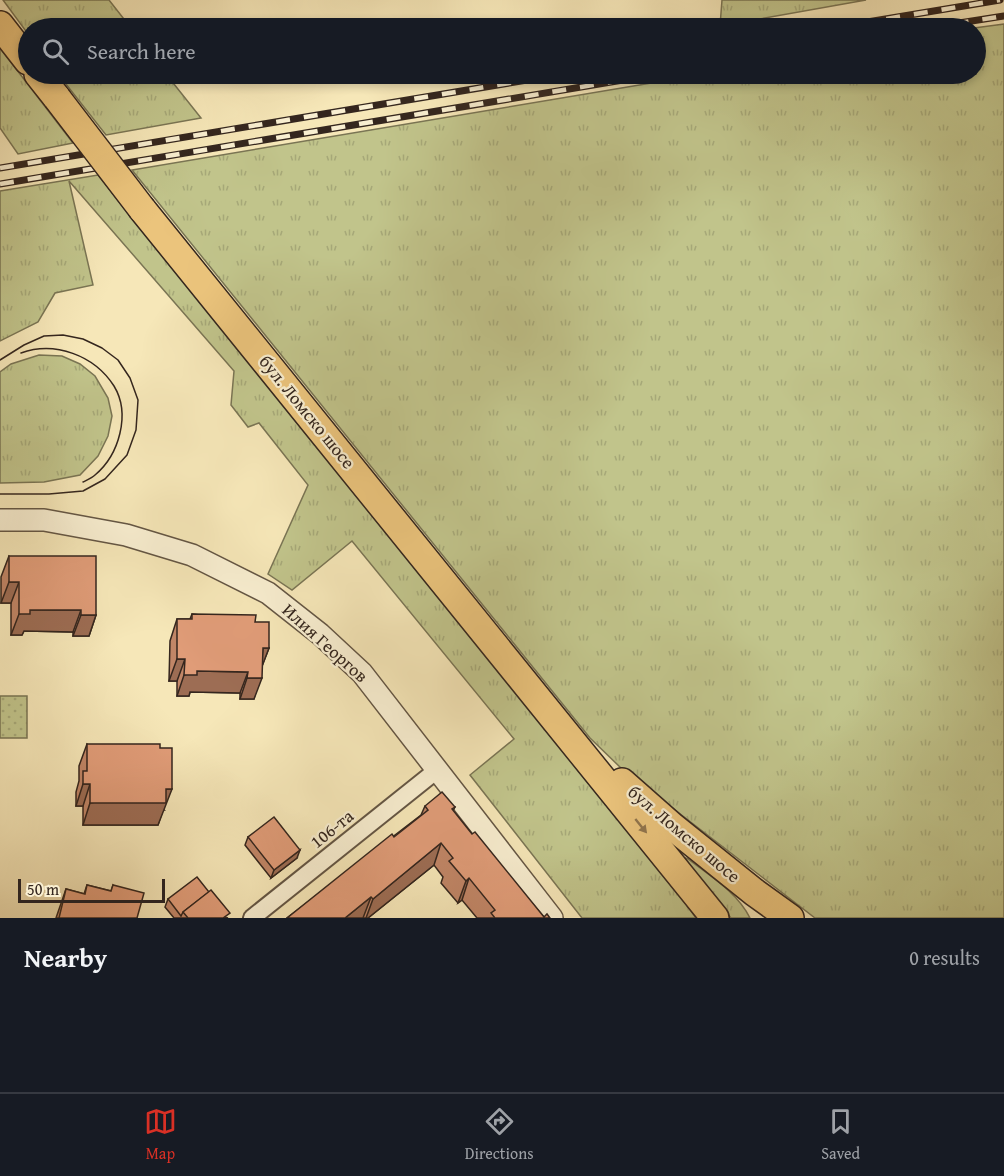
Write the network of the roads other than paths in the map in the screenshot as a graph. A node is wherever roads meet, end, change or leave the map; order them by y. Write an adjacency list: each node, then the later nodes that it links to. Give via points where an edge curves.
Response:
1 (0, 25): 2 (main road)
2 (18, 48)
3 (46, 84): 5 (main road, бул. Ломско шосе, bridge, via 142,209)
4 (0, 520): 6 (street, Илия Георгов, via 44,520 126,535 192,555 268,593 362,673)
5 (578, 748): 9 (main road, бул. Ломско шосе, one-way to 9); 10 (main road, бул. Ломско шосе)
6 (437, 770): 7 (street, 106-та); 8 (street, Илия Георгов)
7 (252, 918)
8 (552, 918)
9 (715, 918)
10 (790, 918)

